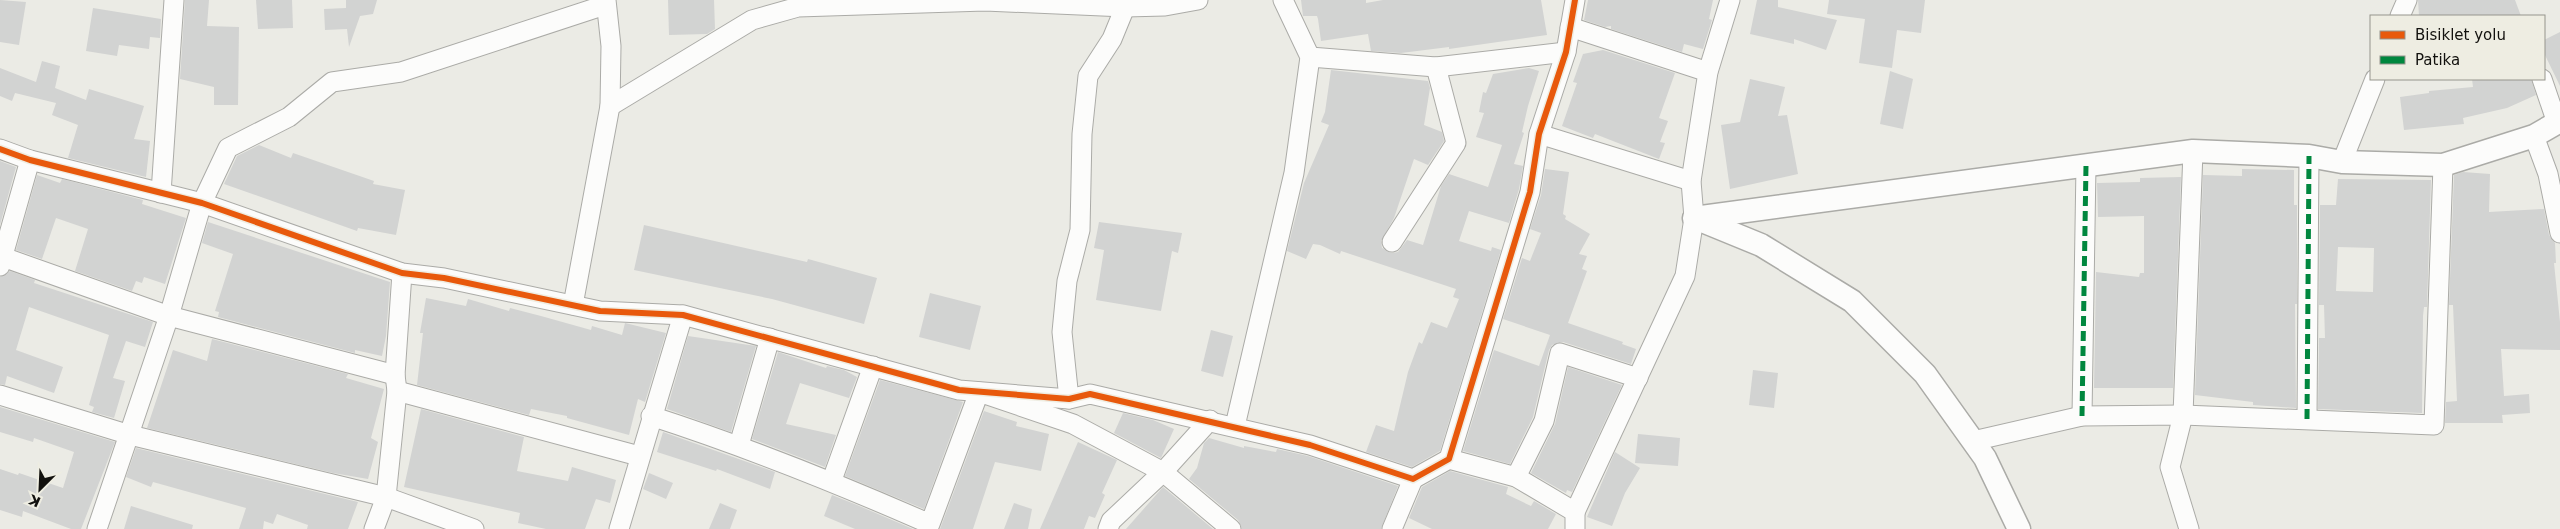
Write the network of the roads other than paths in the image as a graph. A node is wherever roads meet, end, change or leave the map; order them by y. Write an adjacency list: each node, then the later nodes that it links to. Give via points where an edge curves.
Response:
1 (174, 0): 29 (street)
2 (1198, 0): 8 (street, via 1165,6)
3 (1283, 0): 12 (street)
4 (1575, 0): 10 (street)
5 (1730, 0): 14 (street)
6 (2407, 0): 9 (street)
7 (606, 2): 17 (street, via 611,46); 30 (street, via 401,72 332,82 289,117 228,148)
8 (1126, 3): 17 (street, via 985,1 798,7 752,20); 45 (street, via 1112,39 1088,76 1082,134 1080,230 1067,281 1062,332)
9 (2400, 15)
10 (1570, 27): 11 (street); 14 (street)
11 (1566, 52): 13 (street); 19 (street)
12 (1310, 57): 13 (street); 51 (street, via 1294,173)
13 (1436, 66): 33 (street, via 1456,143)
14 (1708, 72): 28 (street)
15 (2375, 80): 25 (street)
16 (2542, 80): 18 (street)
17 (610, 106): 36 (street)
18 (2558, 122): 20 (street)
19 (1539, 134): 28 (street); 56 (street, via 1530,192)
20 (2534, 136): 27 (street); 32 (street, via 2548,174)
21 (0, 149): 24 (street)
22 (2193, 151): 23 (street); 26 (street); 46 (street)
23 (2308, 156): 25 (street); 49 (street)
24 (30, 160): 29 (street); 34 (street)
25 (2342, 162): 27 (street)
26 (2086, 165): 31 (street); 48 (street)
27 (2443, 165): 49 (street, via 2434,425)
28 (1691, 180): 31 (street)
29 (161, 193): 30 (street)
30 (202, 203): 35 (street); 38 (street)
31 (1694, 218): 41 (street, via 1685,276); 53 (street, via 1761,245 1852,301 1925,374)
32 (2560, 234)
33 (1392, 242)
34 (1, 260): 38 (street)
35 (402, 273): 36 (street, via 444,278); 42 (street)
36 (573, 305): 37 (street, via 600,311)
37 (683, 315): 39 (street); 47 (street)
38 (169, 316): 42 (street); 52 (street)
39 (770, 338): 40 (street); 54 (street)
40 (873, 366): 43 (street, via 959,390); 60 (street)
41 (1638, 378): 58 (street, via 1560,353 1544,421); 62 (street)
42 (396, 383): 55 (street); 61 (street)
43 (979, 392): 45 (street); 57 (street, via 1073,424); 60 (street, via 930,524)
44 (0, 395): 52 (street)
45 (1069, 399): 50 (street, via 1090,394)
46 (2183, 414): 48 (street); 49 (street); 71 (street, via 2170,467)
47 (651, 416): 54 (street); 55 (street)
48 (2082, 416): 53 (street)
49 (2307, 419)
50 (1210, 420): 51 (street); 57 (street)
51 (1235, 426): 59 (street, via 1310,444)
52 (130, 435): 61 (street); 63 (street)
53 (1973, 441): 70 (street, via 1985,458)
54 (739, 444): 60 (street)
55 (638, 456): 66 (street)
56 (1449, 459): 58 (street); 59 (street)
57 (1163, 472): 67 (street, via 1111,521); 68 (street)
58 (1516, 477): 62 (street)
59 (1413, 479): 69 (street)
60 (832, 480)
61 (386, 497): 64 (street); 65 (street)
62 (1575, 520)
63 (97, 529)
64 (374, 529)
65 (474, 529)
66 (618, 529)
67 (1108, 529)
68 (1231, 529)
69 (1392, 529)
70 (2019, 529)
71 (2189, 529)

